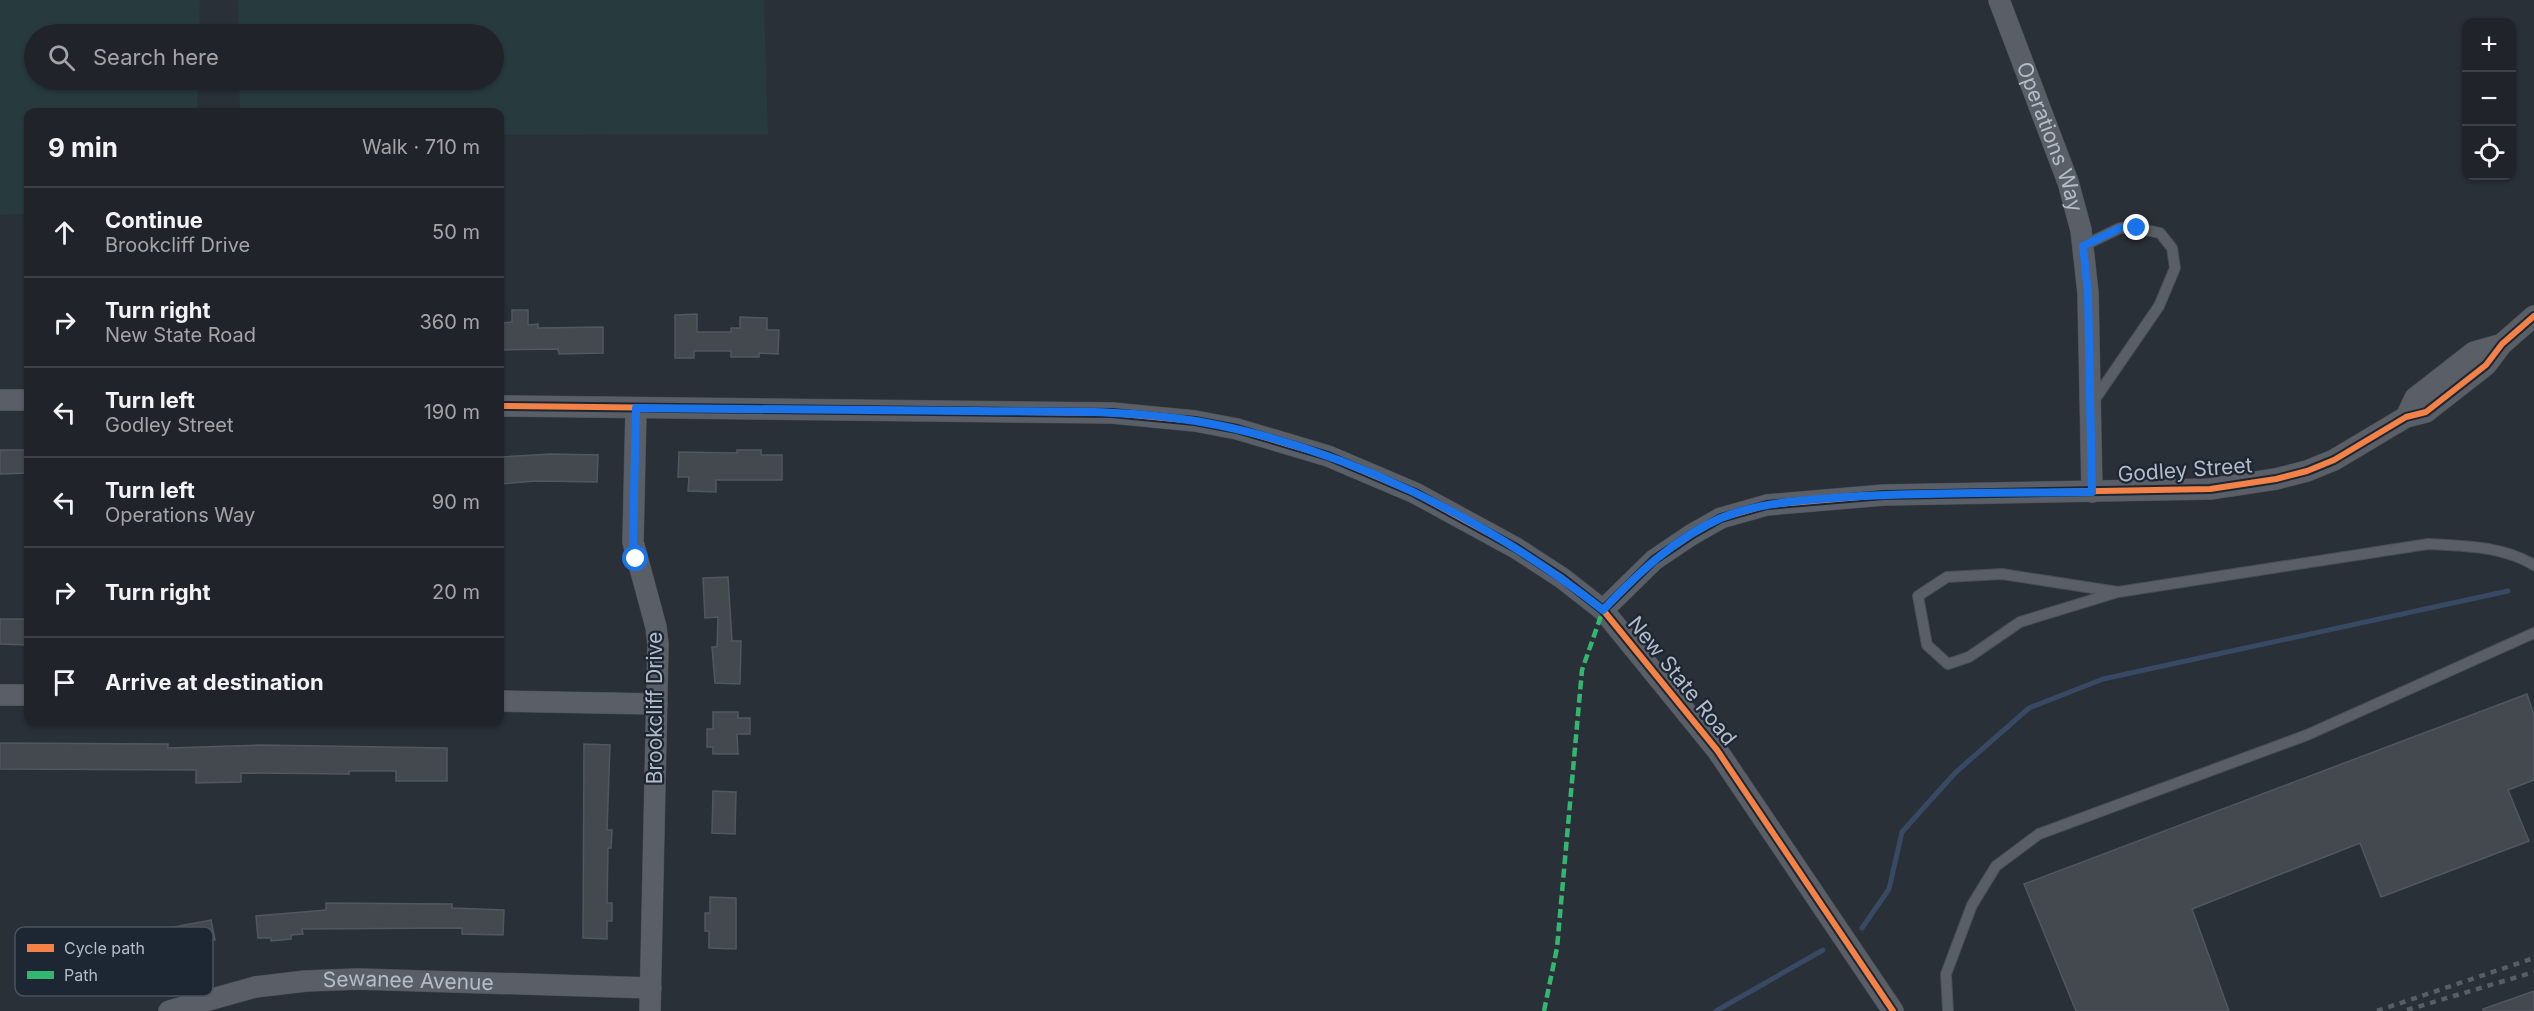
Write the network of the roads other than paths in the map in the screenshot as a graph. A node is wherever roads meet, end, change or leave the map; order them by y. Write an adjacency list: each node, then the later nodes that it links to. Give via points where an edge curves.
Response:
1 (1999, 0): 2 (street, Operations Way, via 2068,182)
2 (2083, 246): 7 (street, Operations Way); 7 (lane, via 2120,228 2148,231 2160,234 2172,248 2175,268 2159,306)
3 (2534, 316): 9 (street, Godley Street, via 2502,344 2486,365 2443,400 2334,460 2276,479 2210,489)
4 (0, 400): 5 (street)
5 (24, 400)
6 (504, 406): 8 (street, New State Road)
7 (2090, 407): 9 (street, Operations Way)
8 (636, 408): 12 (street, New State Road, via 1112,413 1237,429 1328,456 1415,494 1516,548); 17 (street, Brookcliff Drive, via 633,542 656,627)
9 (2092, 492): 12 (street, Godley Street, via 1884,495 1767,505 1721,518 1691,535 1654,560)
10 (2534, 565): 11 (lane, via 2515,554 2428,544)
11 (2118, 592): 11 (lane, via 2020,622 1969,657 1948,664 1927,645 1918,596 1947,577 2002,574)
12 (1603, 610): 21 (street, New State Road, via 1717,750)
13 (2534, 633): 22 (lane, via 2307,735 2039,834 1996,866 1972,904 1946,974)
14 (0, 695): 15 (street)
15 (24, 695)
16 (504, 701): 17 (street)
17 (657, 704): 18 (street, Brookcliff Drive)
18 (651, 988): 19 (street, Sewanee Avenue, via 358,979 306,981 255,987); 20 (street, Brookcliff Drive)
19 (169, 1011)
20 (650, 1011)
21 (1893, 1011)
22 (1948, 1011)

